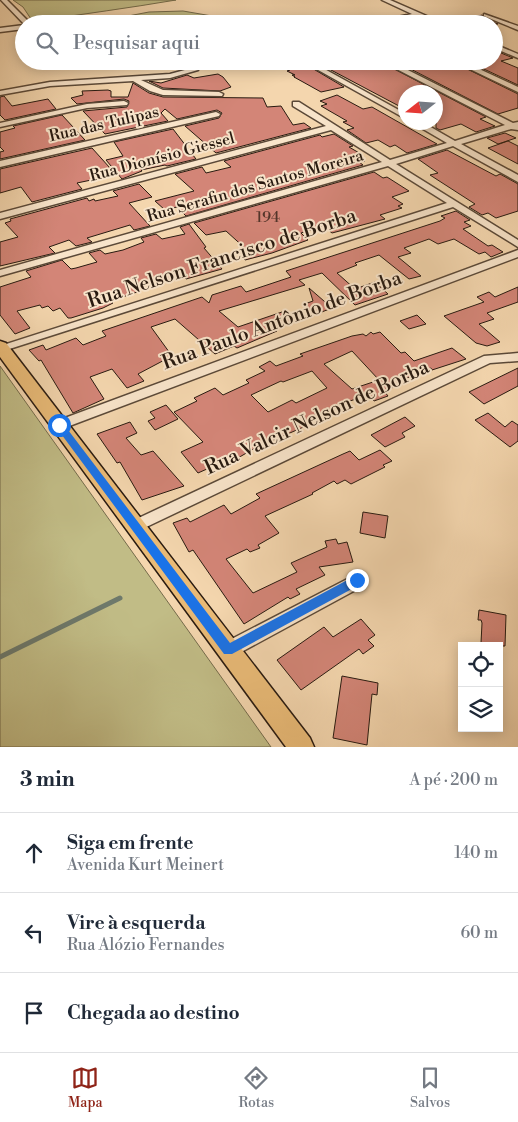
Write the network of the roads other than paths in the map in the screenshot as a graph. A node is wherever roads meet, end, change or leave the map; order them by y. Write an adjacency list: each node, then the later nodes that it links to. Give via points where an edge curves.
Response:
1 (4, 0): 3 (street)
2 (386, 0): 5 (street)
3 (14, 10): 4 (street); 6 (street)
4 (7, 11)
5 (419, 14): 7 (street)
6 (19, 15)
7 (414, 15)
8 (503, 22): 10 (street)
9 (15, 28): 11 (street)
10 (518, 28)
11 (0, 30)
12 (503, 50): 13 (street)
13 (518, 56)
14 (192, 70): 18 (street, via 170,76)
15 (321, 70): 26 (street)
16 (402, 70): 29 (street)
17 (475, 70): 20 (street)
18 (134, 78): 21 (street, via 142,86 155,91); 22 (street, via 50,84)
19 (216, 85): 21 (street)
20 (518, 90)
21 (200, 92): 23 (street)
22 (0, 93)
23 (219, 94)
24 (124, 103): 28 (street, via 87,106)
25 (296, 104): 30 (street)
26 (398, 113)
27 (216, 114): 34 (street, Rua das Tulipas)
28 (0, 125)
29 (516, 126): 32 (street, Rua Serafin dos Santos Moreira)
30 (332, 127): 33 (street); 37 (street, Rua Dionísio Giessel)
31 (430, 130): 32 (street)
32 (454, 144): 33 (street, Rua Serafin dos Santos Moreira); 35 (street)
33 (389, 163): 36 (street); 40 (street, Rua Serafin dos Santos Moreira)
34 (0, 164)
35 (518, 180)
36 (454, 204): 38 (street); 41 (street, Rua Nelson Francisco de Borba)
37 (0, 216)
38 (518, 244)
39 (518, 253): 43 (street, Rua Paulo Antônio de Borba)
40 (0, 273)
41 (1, 348): 43 (main road)
42 (518, 357): 44 (street, Rua Valcir Nelson de Borba, via 488,360)
43 (59, 425): 44 (main road)
44 (135, 526): 46 (main road)
45 (357, 580): 46 (street)
46 (228, 650): 47 (main road)
47 (301, 747)

